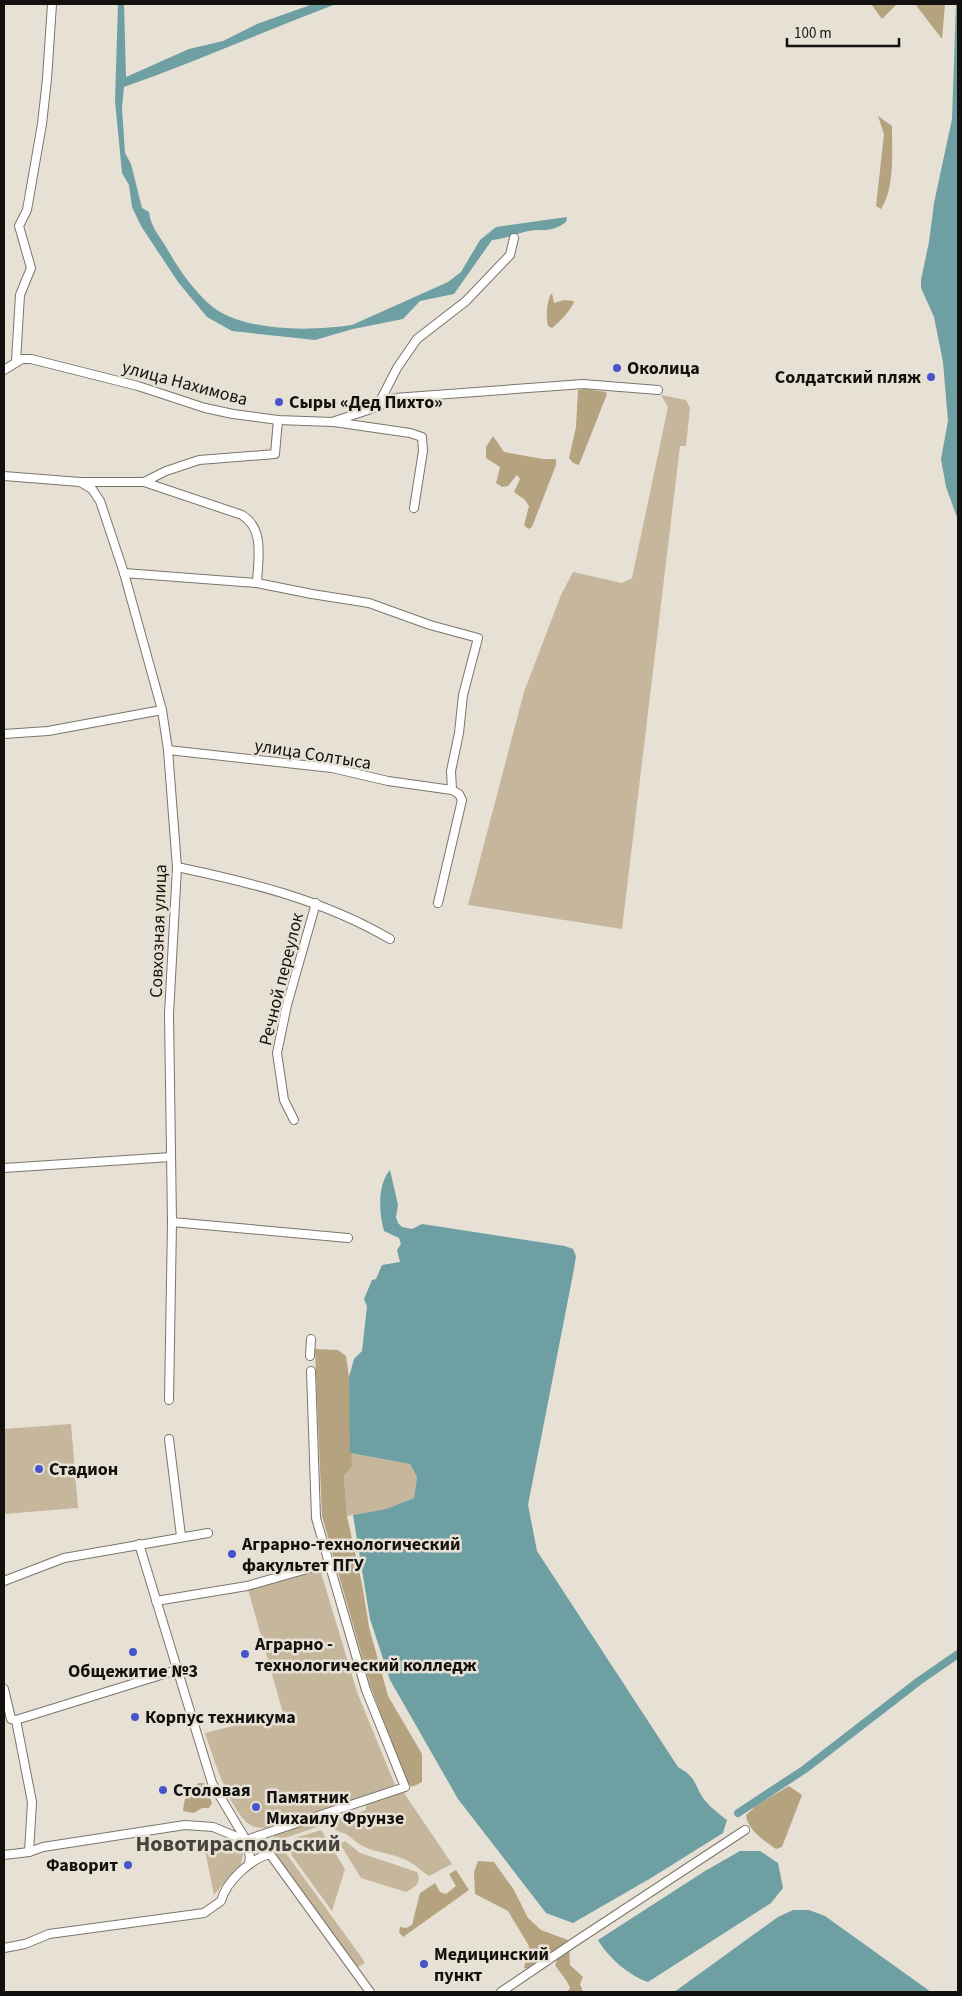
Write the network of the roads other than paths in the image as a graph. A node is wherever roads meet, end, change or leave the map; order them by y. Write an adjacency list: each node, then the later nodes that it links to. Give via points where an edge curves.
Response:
1 (52, 4): 3 (street, via 42,124 27,210 19,226 31,268 20,295)
2 (514, 238): 6 (street, via 510,255 504,262 466,301 417,339)
3 (16, 361): 4 (street); 7 (street, улица Нахимова, via 31,359 138,386 205,408)
4 (4, 370)
5 (658, 390): 6 (street, улица Нахимова, via 583,384 394,398)
6 (377, 406): 8 (street, улица Нахимова)
7 (278, 420): 8 (street, улица Нахимова); 11 (street, via 275,454 198,460)
8 (332, 422): 12 (street, via 422,437 423,451)
9 (4, 476): 10 (street)
10 (80, 482): 11 (street); 13 (street, Совхозная улица, via 92,489 100,501)
11 (144, 482): 14 (street, via 250,520 257,531)
12 (414, 508)
13 (124, 574): 14 (street); 15 (street, Совхозная улица)
14 (257, 583): 18 (street, via 370,603 478,638 463,695 451,771)
15 (162, 710): 16 (street, via 48,731); 17 (street, Совхозная улица)
16 (4, 734)
17 (168, 750): 18 (street, улица Солтыса, via 332,768 388,782); 19 (street, Совхозная улица)
18 (452, 790): 21 (street, via 462,800)
19 (177, 868): 20 (street, Речной переулок, via 243,881); 24 (street, Совхозная улица, via 169,1014)
20 (316, 903): 22 (street, Речной переулок); 23 (street, Речной переулок, via 277,1053 284,1100)
21 (438, 903)
22 (390, 940)
23 (294, 1120)
24 (170, 1157): 25 (street); 26 (street, Совхозная улица)
25 (4, 1168)
26 (172, 1222): 27 (street); 31 (street, Совхозная улица)
27 (348, 1238)
28 (312, 1339): 29 (street)
29 (310, 1356)
30 (311, 1371): 36 (street, via 316,1518)
31 (169, 1400)
32 (169, 1439): 34 (street)
33 (208, 1532): 34 (street)
34 (181, 1536): 35 (street)
35 (139, 1544): 37 (street, via 64,1558); 38 (street)
36 (328, 1563): 38 (street, via 248,1586); 43 (street, via 366,1690 405,1787)
37 (4, 1581)
38 (156, 1600): 39 (street)
39 (177, 1670): 41 (street); 43 (street, via 212,1783)
40 (4, 1689): 41 (street)
41 (10, 1720): 44 (street, via 32,1802)
42 (745, 1830): 50 (street)
43 (246, 1840): 44 (street, via 213,1827 185,1826); 45 (street); 47 (street)
44 (28, 1852): 46 (street)
45 (270, 1854): 47 (street); 49 (street)
46 (4, 1855)
47 (249, 1863): 48 (street, via 223,1892 221,1902 204,1913 49,1934)
48 (4, 1948)
49 (370, 1992)
50 (501, 1992)

